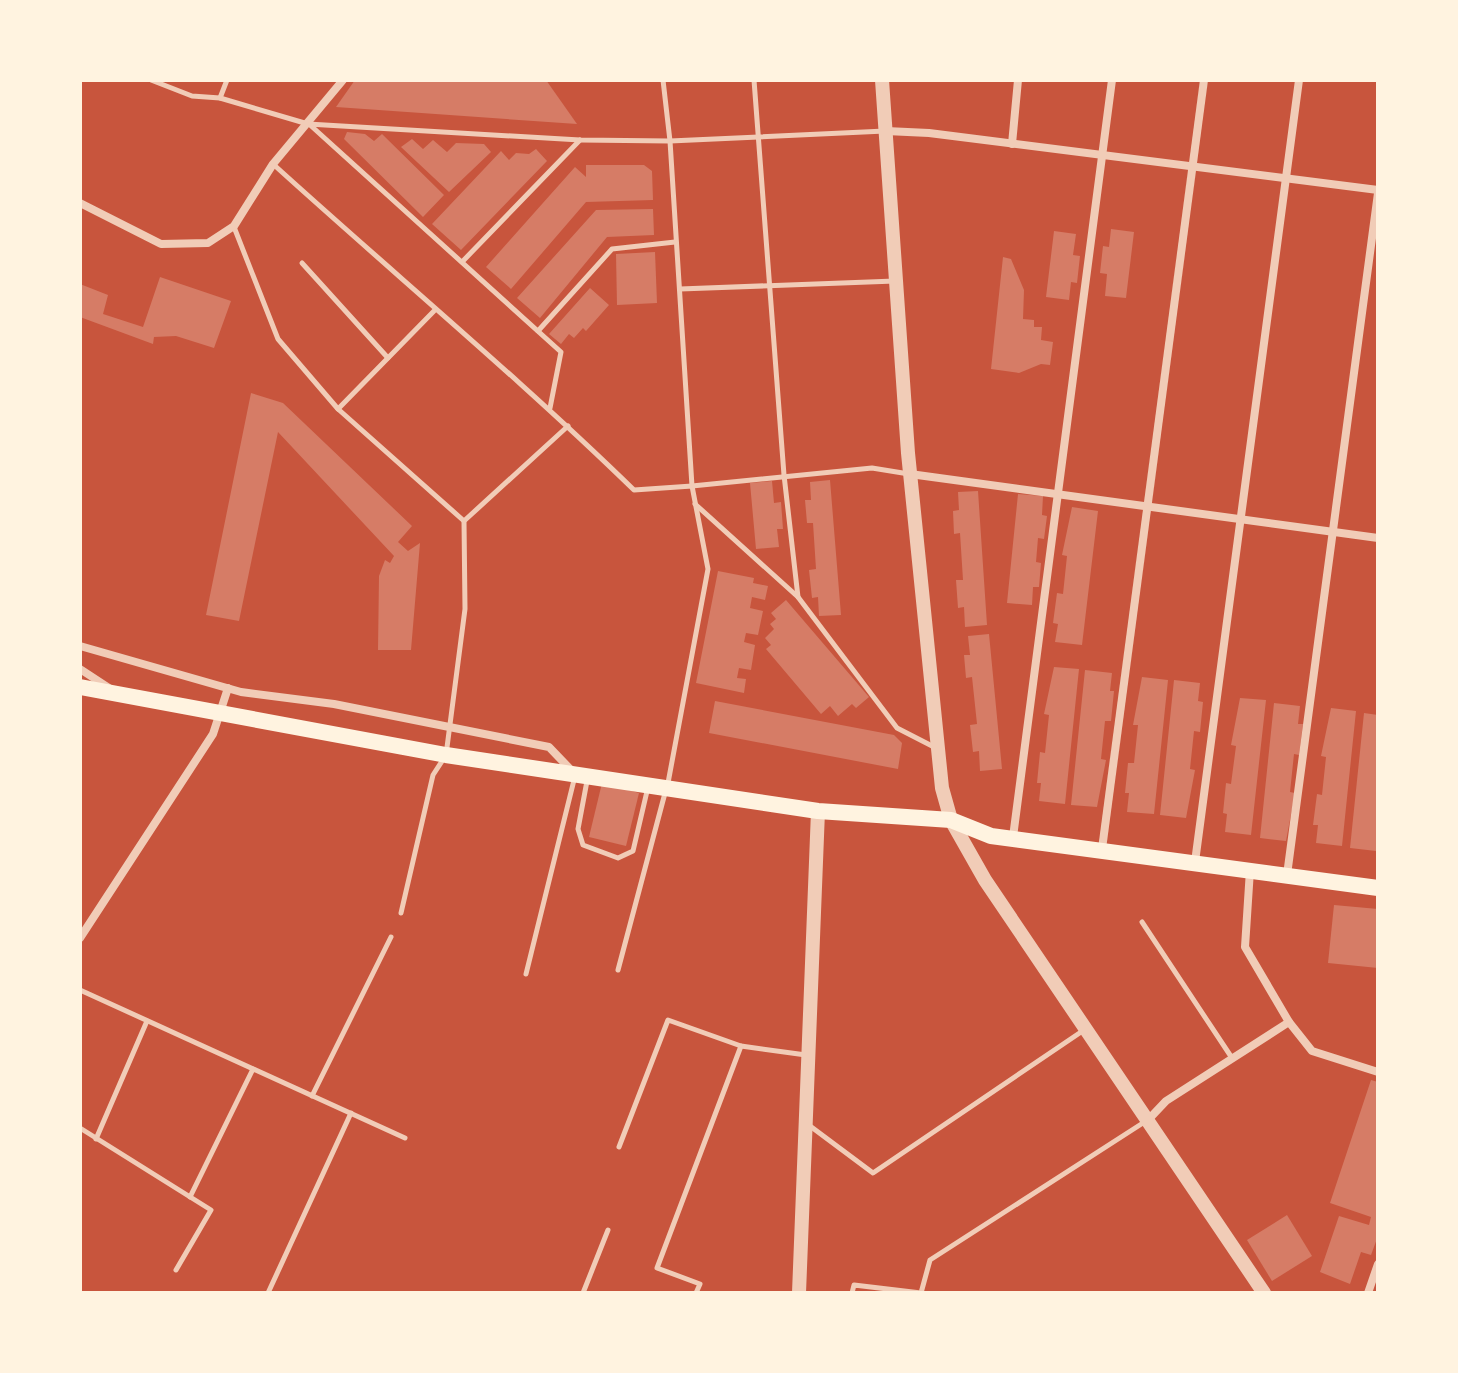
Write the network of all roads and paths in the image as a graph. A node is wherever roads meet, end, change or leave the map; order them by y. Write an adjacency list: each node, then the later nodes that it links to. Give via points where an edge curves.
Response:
1 (151, 80): 11 (lane, via 192,96)
2 (227, 80): 11 (lane)
3 (343, 80): 12 (street)
4 (663, 80): 16 (lane)
5 (754, 80): 14 (lane)
6 (882, 80): 13 (street)
7 (1018, 80): 17 (street)
8 (1112, 80): 18 (street)
9 (1204, 80): 20 (street)
10 (1299, 80): 21 (street)
11 (220, 98): 12 (lane)
12 (308, 124): 15 (lane); 19 (street); 26 (lane)
13 (886, 131): 14 (lane); 17 (street); 28 (street)
14 (758, 138): 16 (lane); 29 (lane)
15 (580, 140): 16 (lane); 26 (lane)
16 (670, 141): 25 (lane)
17 (1012, 144): 18 (street)
18 (1103, 155): 20 (street); 40 (street)
19 (273, 164): 24 (street); 31 (lane)
20 (1193, 166): 21 (street); 42 (street)
21 (1287, 178): 22 (street); 43 (street)
22 (1378, 192): 45 (street)
23 (80, 203): 24 (street, via 161,244 208,243)
24 (234, 226): 35 (lane, via 278,339)
25 (675, 242): 30 (lane); 32 (lane, via 612,249)
26 (462, 262): 32 (lane)
27 (302, 263): 33 (lane)
28 (897, 281): 29 (lane); 37 (street)
29 (768, 286): 30 (lane); 38 (lane)
30 (680, 289): 39 (lane)
31 (434, 311): 33 (lane); 34 (lane)
32 (538, 331): 34 (lane, via 561,352)
33 (388, 358): 35 (lane)
34 (550, 408): 36 (lane)
35 (338, 409): 44 (lane)
36 (568, 426): 39 (lane, via 634,490); 44 (lane)
37 (910, 474): 38 (lane, via 872,468); 40 (street); 55 (street)
38 (784, 475): 39 (lane); 47 (lane)
39 (692, 486): 41 (lane)
40 (1056, 496): 42 (street); 62 (street)
41 (694, 504): 47 (lane); 59 (lane, via 708,569)
42 (1145, 506): 43 (street); 63 (street)
43 (1238, 519): 45 (street); 64 (street)
44 (464, 521): 54 (lane, via 465,609)
45 (1331, 531): 46 (street); 66 (street)
46 (1378, 538)
47 (798, 597): 55 (lane, via 897,728)
48 (80, 646): 51 (street)
49 (80, 669): 52 (street)
50 (80, 687): 52 (main road)
51 (228, 688): 53 (street); 54 (street)
52 (113, 690): 53 (main road)
53 (221, 713): 56 (main road); 71 (street, via 213,734)
54 (450, 729): 56 (lane); 57 (street, via 549,747)
55 (937, 749): 61 (street)
56 (446, 755): 57 (main road); 68 (lane, via 433,775)
57 (582, 775): 58 (main road); 58 (lane, via 578,829 583,845 618,858 633,851); 73 (lane)
58 (649, 785): 59 (main road)
59 (667, 787): 60 (main road); 72 (lane)
60 (818, 811): 61 (main road); 79 (street)
61 (951, 820): 62 (main road, via 991,836); 77 (street, via 985,880)
62 (1013, 837): 63 (main road)
63 (1102, 849): 64 (main road)
64 (1195, 862): 65 (main road)
65 (1250, 870): 66 (main road); 76 (street, via 1245,947)
66 (1287, 876): 67 (main road)
67 (1378, 888)
68 (401, 913)
69 (1142, 922): 80 (lane)
70 (391, 937): 83 (lane)
71 (80, 938)
72 (618, 970)
73 (526, 974)
74 (80, 990): 75 (lane)
75 (147, 1021): 81 (lane); 89 (lane)
76 (1289, 1022): 80 (street); 82 (street, via 1312,1051)
77 (1087, 1029): 85 (street); 86 (lane, via 873,1173)
78 (741, 1046): 79 (lane); 90 (lane, via 668,1020); 97 (lane, via 657,1268 700,1284)
79 (808, 1055): 86 (street)
80 (1232, 1058): 85 (street, via 1166,1101)
81 (253, 1069): 83 (lane); 91 (lane)
82 (1378, 1072)
83 (312, 1096): 84 (lane)
84 (351, 1113): 88 (lane); 95 (lane)
85 (1148, 1120): 100 (lane, via 930,1260); 101 (street)
86 (806, 1123): 98 (street)
87 (80, 1128): 89 (lane)
88 (405, 1138)
89 (96, 1139): 91 (lane)
90 (619, 1147)
91 (190, 1197): 94 (lane, via 211,1210)
92 (608, 1230): 96 (lane)
93 (1378, 1264): 102 (street)
94 (176, 1270)
95 (268, 1293)
96 (583, 1293)
97 (696, 1293)
98 (799, 1293)
99 (852, 1293): 100 (lane, via 854,1285)
100 (921, 1293)
101 (1264, 1293)
102 (1368, 1293)

